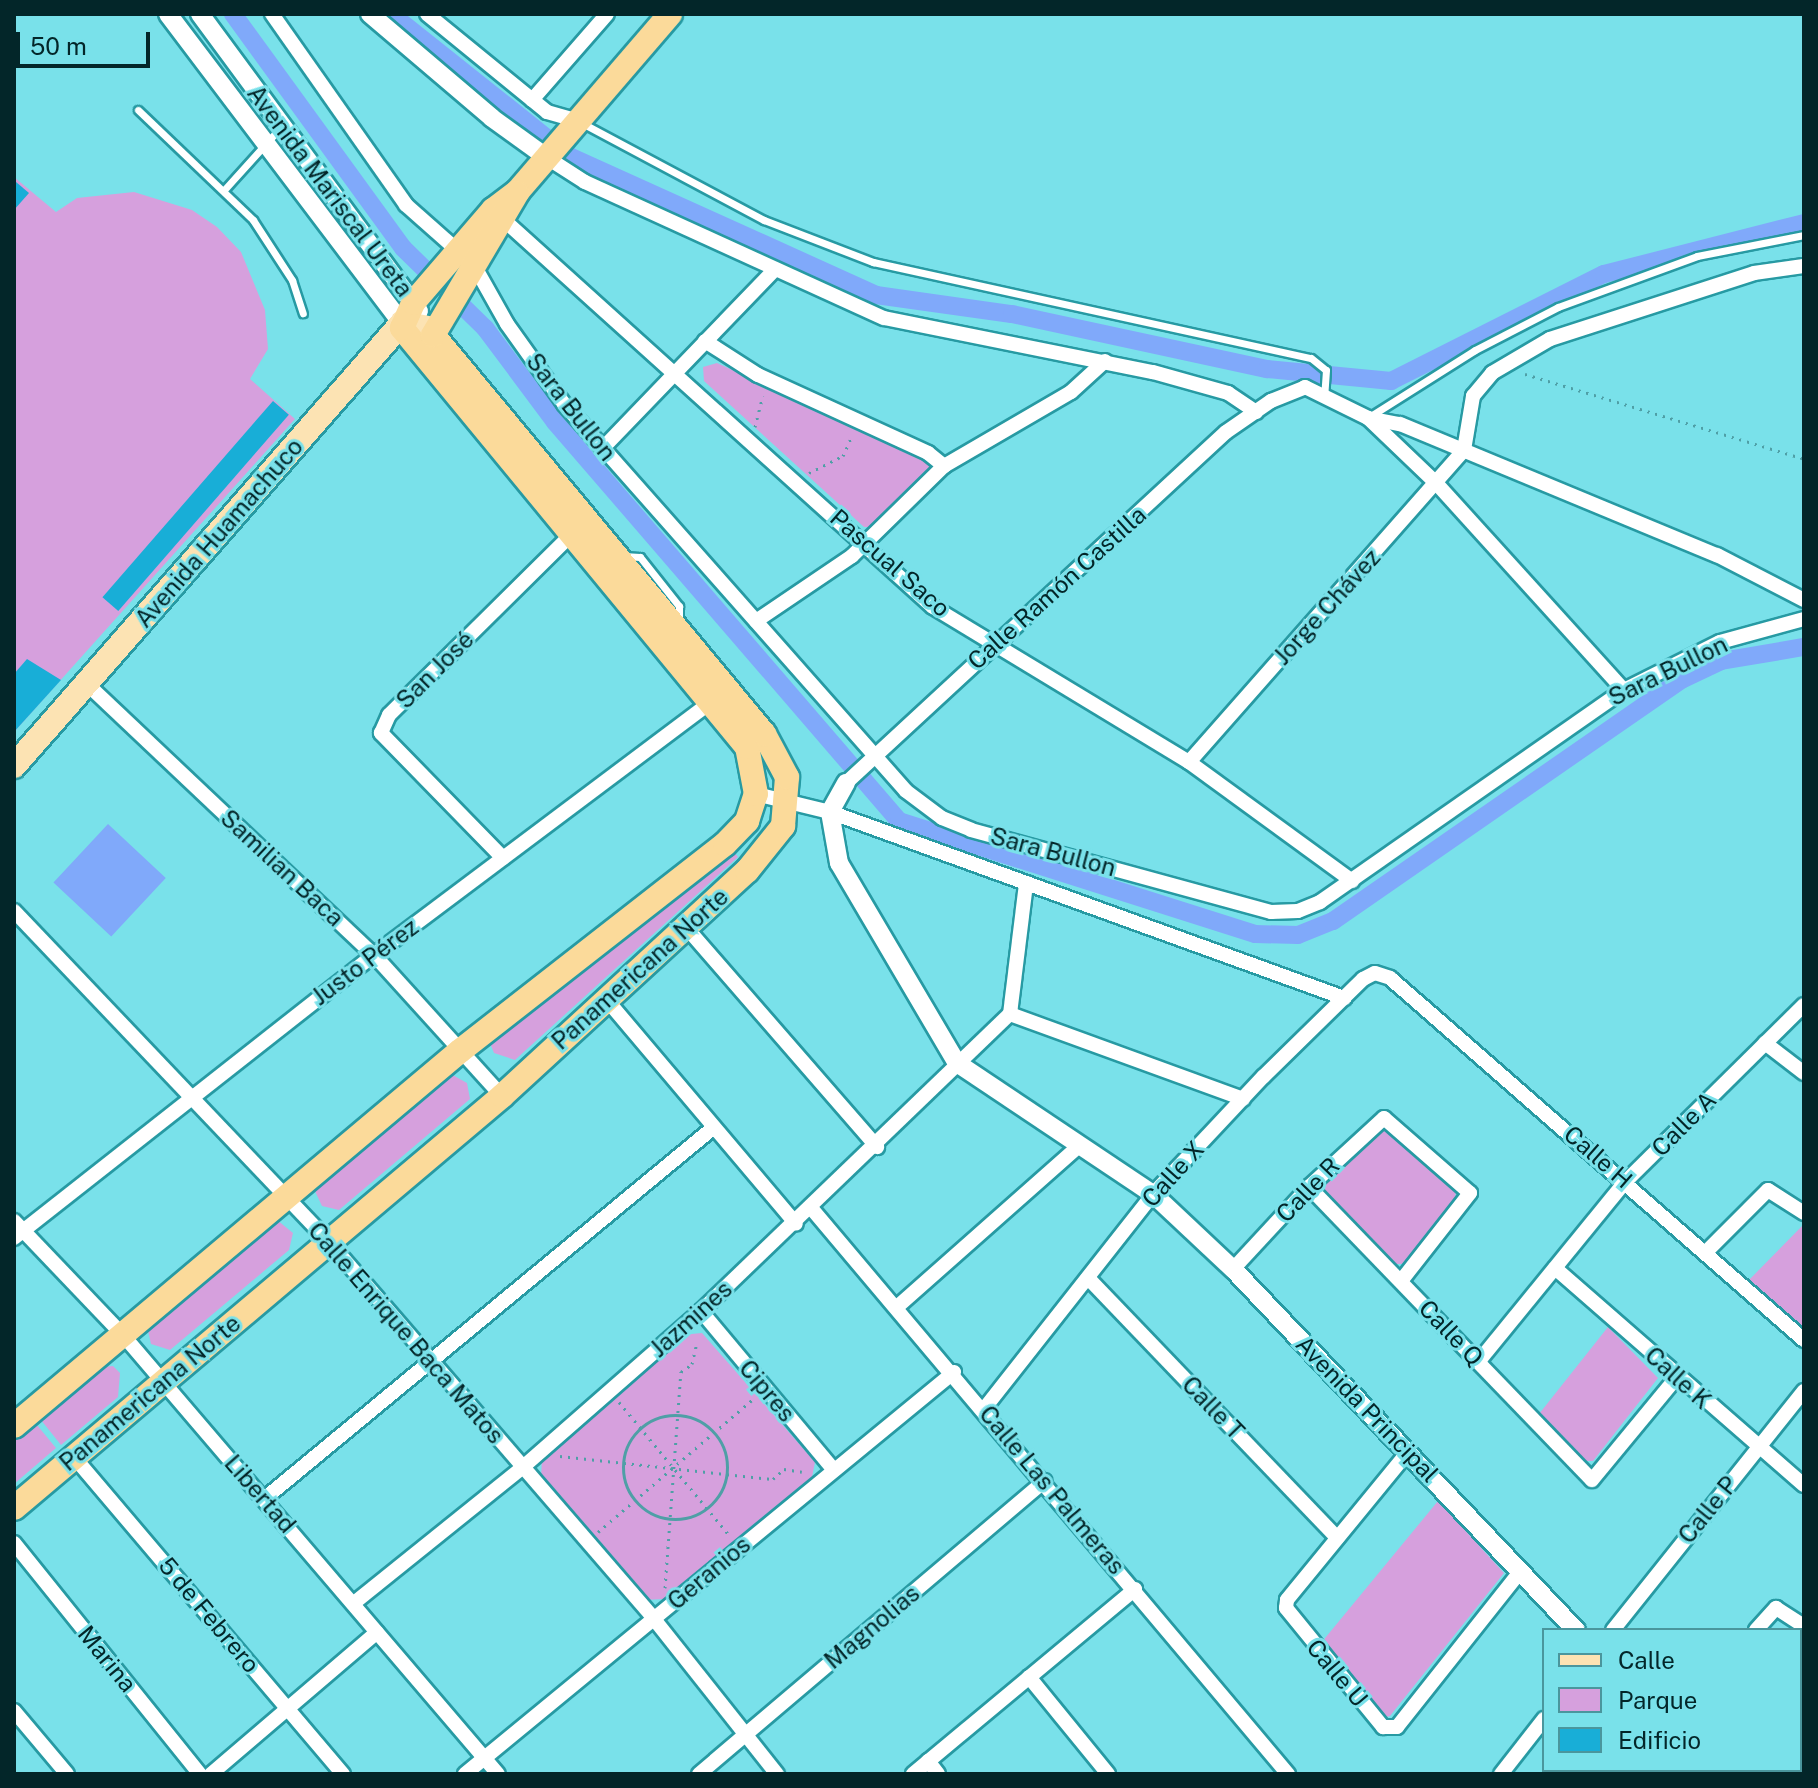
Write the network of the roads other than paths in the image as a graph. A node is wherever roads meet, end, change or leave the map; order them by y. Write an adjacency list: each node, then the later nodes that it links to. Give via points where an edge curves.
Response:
1 (168, 14): 12 (street, Avenida Mariscal Ureta)
2 (200, 14): 11 (street, Avenida Mariscal Ureta)
3 (272, 14): 18 (street, Sara Bullon, via 406,205)
4 (370, 14): 13 (street, via 492,118)
5 (427, 14): 8 (street)
6 (607, 14): 8 (street)
7 (670, 14): 10 (highway)
8 (532, 100): 10 (street)
9 (138, 110): 14 (lane)
10 (573, 126): 13 (highway); 27 (lane, via 838,250 921,274 1311,358 1326,370)
11 (281, 127): 12 (lane); 21 (street, Avenida Mariscal Ureta)
12 (265, 145): 14 (lane); 21 (street, Avenida Mariscal Ureta)
13 (549, 154): 15 (highway); 20 (street, via 585,182)
14 (224, 190): 22 (lane, via 261,232 292,280)
15 (518, 191): 16 (highway); 18 (highway, via 493,210)
16 (505, 221): 18 (highway); 26 (street, Pascual Saco)
17 (1804, 235): 29 (lane, via 1697,256 1558,307 1475,350)
18 (461, 266): 21 (highway); 23 (highway); 30 (street, Sara Bullon)
19 (1804, 266): 31 (street, via 1754,273 1550,339 1503,367 1473,396)
20 (774, 270): 24 (street); 25 (street, via 857,308 917,327)
21 (411, 307): 23 (main road); 34 (highway); 40 (main road, Avenida Huamachuco)
22 (303, 313)
23 (436, 323): 34 (highway, via 437,340)
24 (705, 341): 26 (street); 32 (street, via 758,375 928,453)
25 (1105, 361): 28 (street, via 1228,393); 32 (street, via 1071,392)
26 (675, 374): 30 (street); 35 (street, Pascual Saco)
27 (1325, 390): 28 (street, Calle Ramón Castilla, via 1305,387); 29 (street)
28 (1256, 412): 39 (street, Calle Ramón Castilla, via 1226,432)
29 (1368, 418): 31 (street, via 1400,424); 33 (street)
30 (602, 449): 38 (street, Sara Bullon)
31 (1464, 450): 33 (street, Jorge Chávez); 36 (street, via 1717,555)
32 (944, 466): 35 (street)
33 (1437, 484): 41 (street); 44 (street, Jorge Chávez)
34 (578, 529): 42 (highway); 48 (highway, via 614,556 764,734 787,777); 50 (street, San José, via 389,715 381,733)
35 (865, 542): 38 (street); 39 (street, Pascual Saco, via 933,607)
36 (1804, 600)
37 (1804, 619): 41 (street, Sara Bullon, via 1720,642)
38 (756, 621): 43 (street, Sara Bullon)
39 (996, 643): 43 (street, Calle Ramón Castilla); 44 (street, Pascual Saco)
40 (87, 684): 45 (main road, Avenida Huamachuco); 55 (street, Samilian Baca)
41 (1624, 690): 51 (street, Sara Bullon)
42 (712, 701): 47 (highway, via 747,747); 50 (street, Justo Pérez)
43 (871, 759): 46 (street, Calle Ramón Castilla); 51 (street, Sara Bullon, via 942,818 971,830 1271,912 1310,907)
44 (1189, 762): 51 (street, Pascual Saco)
45 (14, 766)
46 (846, 783): 49 (street, Calle Ramón Castilla)
47 (756, 794): 48 (street); 62 (highway, Panamericana Norte, via 747,821 725,844)
48 (788, 802): 49 (street); 54 (highway, Panamericana Norte, via 783,826 769,846)
49 (830, 812): 52 (street); 63 (street, via 847,882)
50 (503, 858): 55 (street, Justo Pérez)
51 (1352, 881)
52 (1026, 883): 57 (street); 60 (street)
53 (14, 911): 65 (street, Calle Enrique Baca Matos)
54 (685, 926): 58 (highway, Panamericana Norte); 70 (street)
55 (374, 955): 62 (street, Samilian Baca); 65 (street, Justo Pérez)
56 (1390, 978): 57 (street, Calle X, via 1368,975); 71 (street, Calle H)
57 (1344, 998): 67 (street, Calle X)
58 (606, 999): 66 (highway, Panamericana Norte); 68 (street)
59 (1804, 1005): 61 (street, Calle A)
60 (1010, 1014): 63 (street, Jazmines); 67 (street)
61 (1765, 1043): 64 (street); 71 (street, Calle A)
62 (460, 1051): 66 (street, Samilian Baca); 74 (highway, Panamericana Norte)
63 (957, 1063): 69 (street, Avenida Principal); 70 (street, Jazmines)
64 (1804, 1073)
65 (191, 1096): 74 (street, Calle Enrique Baca Matos); 79 (street, Justo Pérez)
66 (502, 1096): 80 (highway, Panamericana Norte)
67 (1243, 1099): 73 (street, Calle X)
68 (713, 1128): 78 (street); 92 (street)
69 (1080, 1145): 73 (street, Avenida Principal); 87 (street)
70 (877, 1147): 75 (street, Jazmines)
71 (1626, 1181): 82 (street, Calle H); 83 (street, Calle A)
72 (1309, 1187): 84 (street, Calle R); 86 (street, Calle Q); 86 (street, Calle R, via 1387,1118 1470,1193)
73 (1153, 1194): 84 (street, Avenida Principal); 85 (street, Calle X)
74 (289, 1197): 80 (street, Calle Enrique Baca Matos); 89 (highway, Panamericana Norte)
75 (812, 1209): 78 (street, Jazmines); 87 (street, Calle Las Palmeras)
76 (1804, 1213): 82 (street, via 1768,1190)
77 (14, 1221): 79 (street, Libertad)
78 (796, 1224): 88 (street, Jazmines)
79 (20, 1235): 81 (street, Justo Pérez); 89 (street, Libertad)
80 (329, 1242): 92 (street, Calle Enrique Baca Matos); 95 (highway, Panamericana Norte)
81 (14, 1249)
82 (1705, 1253): 90 (street, Calle H)
83 (1555, 1268): 91 (street, Calle A); 94 (street, Calle K)
84 (1233, 1269): 100 (street, Avenida Principal)
85 (1088, 1278): 97 (street, Calle X); 108 (street, Calle T)
86 (1401, 1281): 91 (street, Calle Q)
87 (897, 1307): 93 (street, Calle Las Palmeras)
88 (701, 1311): 102 (street, Jazmines); 103 (street, Cipres)
89 (123, 1335): 95 (street, Libertad); 98 (highway, Panamericana Norte)
90 (1804, 1340)
91 (1479, 1361): 94 (street, Calle Q, via 1592,1480)
92 (432, 1364): 102 (street, Calle Enrique Baca Matos); 106 (street)
93 (954, 1372): 97 (street, Calle Las Palmeras); 103 (street, Geranios)
94 (1677, 1377): 99 (street, Calle K)
95 (164, 1382): 101 (highway, Panamericana Norte); 106 (street, Libertad)
96 (1804, 1391): 99 (street, Calle P)
97 (984, 1409): 104 (street, Calle Las Palmeras)
98 (14, 1426)
99 (1757, 1449): 105 (street, Calle K); 116 (street, Calle P)
100 (1408, 1452): 108 (street, Calle U); 110 (street, Avenida Principal)
101 (74, 1457): 107 (highway, Panamericana Norte); 120 (street, 5 de Febrero)
102 (523, 1467): 112 (street, Jazmines); 113 (street, Calle Enrique Baca Matos)
103 (834, 1470): 113 (street, Geranios)
104 (1045, 1481): 111 (street, Calle Las Palmeras); 123 (street, Magnolias)
105 (1804, 1485)
106 (264, 1499): 112 (street, Libertad)
107 (14, 1508)
108 (1337, 1538): 110 (street, Calle U, via 1286,1608 1389,1729)
109 (14, 1543): 127 (street, Marina)
110 (1520, 1572): 115 (street, Avenida Principal)
111 (1135, 1589): 119 (street); 137 (street, Calle Las Palmeras)
112 (354, 1603): 118 (street, Libertad)
113 (654, 1619): 123 (street, Calle Enrique Baca Matos); 124 (street, Geranios)
114 (1804, 1626): 117 (street, via 1776,1608)
115 (1574, 1628)
116 (1615, 1628)
117 (1758, 1628)
118 (377, 1632): 120 (street); 124 (street, Libertad)
119 (1029, 1677): 125 (street); 136 (street)
120 (288, 1709): 128 (street); 129 (street, 5 de Febrero)
121 (14, 1711): 126 (street)
122 (1542, 1722): 138 (street)
123 (744, 1736): 132 (street, Magnolias); 133 (street, Calle Enrique Baca Matos)
124 (484, 1757): 130 (street, Geranios); 131 (street, Libertad)
125 (928, 1761): 134 (street); 135 (street)
126 (67, 1774)
127 (200, 1774)
128 (211, 1774)
129 (343, 1774)
130 (465, 1774)
131 (498, 1774)
132 (699, 1774)
133 (777, 1774)
134 (913, 1774)
135 (938, 1774)
136 (1108, 1774)
137 (1288, 1774)
138 (1501, 1774)

